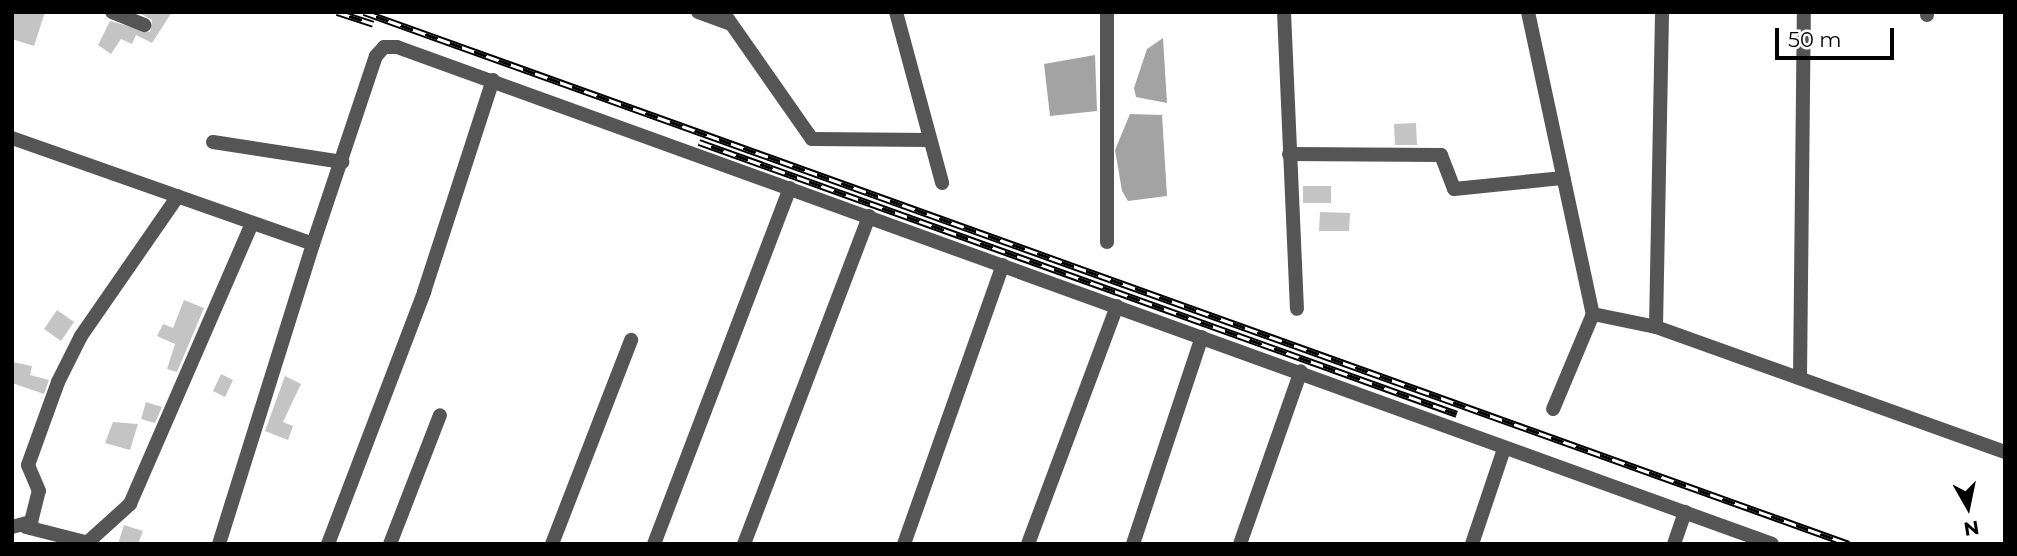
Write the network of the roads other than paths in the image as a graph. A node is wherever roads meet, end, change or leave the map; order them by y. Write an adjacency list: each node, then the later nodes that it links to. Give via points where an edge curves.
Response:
1 (111, 12): 10 (street)
2 (698, 12): 11 (street)
3 (723, 12): 11 (street)
4 (896, 12): 14 (street)
5 (1107, 12): 24 (street)
6 (1284, 12): 16 (street)
7 (1528, 12): 18 (street)
8 (1662, 12): 30 (street)
9 (1804, 12): 34 (street)
10 (144, 25)
11 (732, 25): 14 (street, via 812,139)
12 (493, 80): 17 (street, via 384,47); 20 (street); 43 (street, via 442,241)
13 (12, 138): 21 (street)
14 (929, 140): 19 (street)
15 (213, 142): 17 (street)
16 (1289, 154): 18 (street, via 1441,155 1454,189); 28 (street)
17 (342, 162): 25 (street)
18 (1563, 178): 29 (street)
19 (942, 183)
20 (790, 188): 22 (street); 46 (street)
21 (178, 196): 23 (street); 40 (street, via 81,336 58,382 29,465 39,491)
22 (869, 216): 26 (street); 47 (street)
23 (252, 223): 25 (street); 41 (street, via 130,504)
24 (1107, 242)
25 (313, 244): 42 (street)
26 (1003, 265): 27 (street); 48 (street)
27 (1117, 306): 31 (street); 49 (street)
28 (1297, 309)
29 (1593, 314): 30 (street); 35 (street)
30 (1656, 327): 34 (street)
31 (1202, 337): 33 (street); 50 (street)
32 (631, 340): 45 (street)
33 (1301, 371): 37 (street); 51 (street)
34 (1800, 378): 38 (street)
35 (1553, 409)
36 (440, 415): 44 (street)
37 (1504, 449): 39 (street); 52 (street)
38 (2005, 452)
39 (1685, 512): 53 (street); 54 (street)
40 (19, 527): 41 (street)
41 (91, 543)
42 (219, 544)
43 (328, 544)
44 (390, 544)
45 (552, 544)
46 (654, 544)
47 (744, 544)
48 (904, 544)
49 (1028, 544)
50 (1133, 544)
51 (1240, 544)
52 (1472, 544)
53 (1674, 544)
54 (1772, 544)

